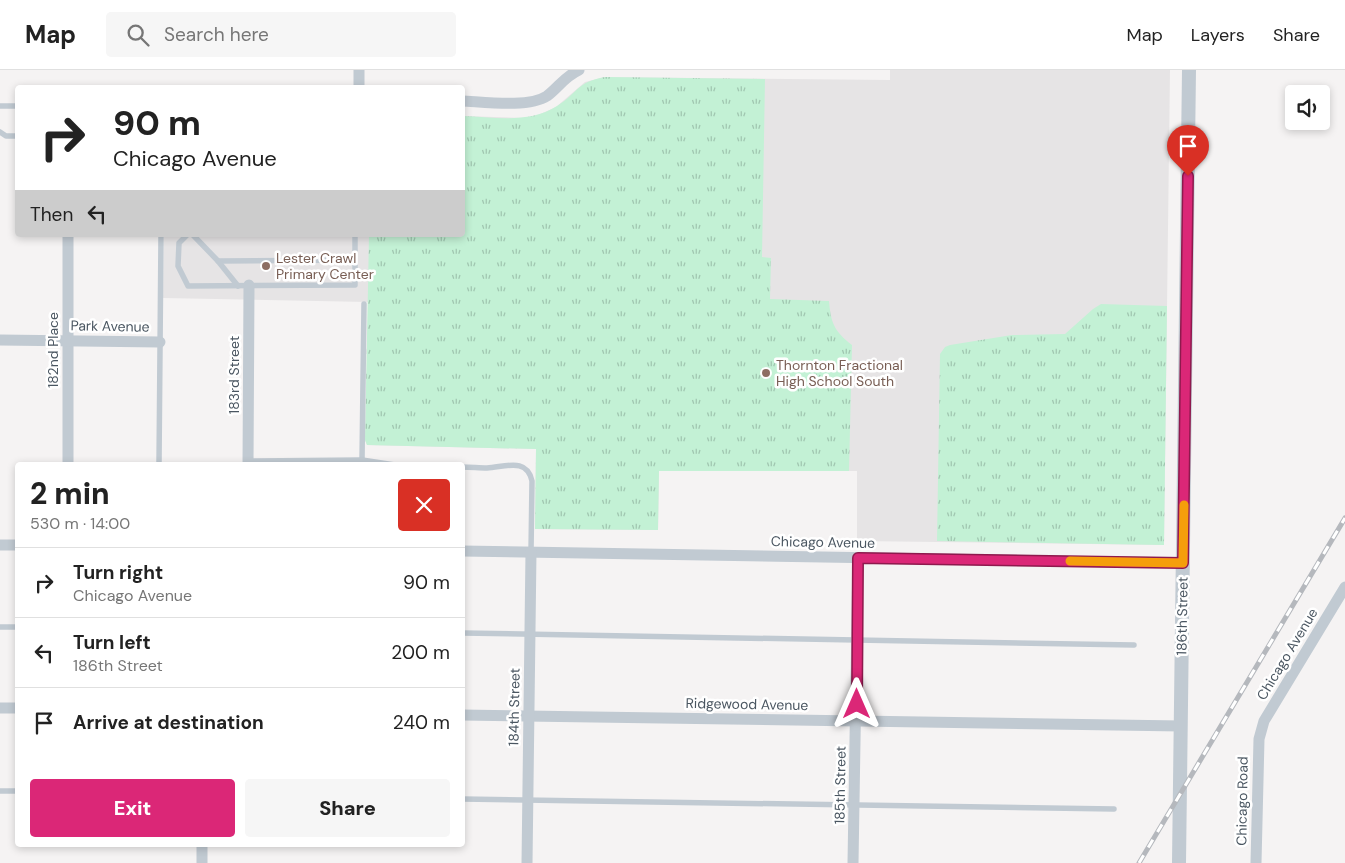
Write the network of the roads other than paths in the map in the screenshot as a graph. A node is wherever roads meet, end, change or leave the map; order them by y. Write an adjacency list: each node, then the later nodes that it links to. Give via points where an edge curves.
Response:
1 (359, 70): 4 (street)
2 (579, 70): 5 (street, via 567,76 546,97 523,102)
3 (1189, 70): 34 (street, 186th Street)
4 (359, 85)
5 (465, 101)
6 (0, 106): 7 (lane)
7 (15, 106)
8 (0, 132): 9 (lane)
9 (15, 136)
10 (68, 237): 20 (street, 182nd Place)
11 (161, 237): 21 (lane)
12 (185, 237): 17 (lane, via 179,243 178,266 188,286)
13 (195, 237): 16 (lane)
14 (355, 237): 15 (lane)
15 (355, 260): 16 (lane); 17 (lane, via 355,285)
16 (218, 261): 17 (lane)
17 (243, 286): 25 (street, 183rd Street)
18 (364, 304): 22 (lane)
19 (0, 340): 20 (street, Park Avenue)
20 (68, 341): 21 (street, Park Avenue); 23 (street, 182nd Place)
21 (160, 342): 24 (lane)
22 (362, 460): 26 (lane); 27 (lane)
23 (68, 462)
24 (158, 462)
25 (248, 462)
26 (286, 462)
27 (375, 462)
28 (465, 467): 32 (lane, via 514,465 528,470 532,481)
29 (0, 545): 30 (street)
30 (15, 545)
31 (465, 551): 32 (street, Chicago Avenue)
32 (531, 552): 33 (street, Chicago Avenue); 39 (street, 184th Street)
33 (858, 558): 34 (street, Chicago Avenue); 40 (street, 185th Street)
34 (1183, 563): 47 (street, 186th Street)
35 (1345, 587): 48 (street, Chicago Avenue, via 1264,721)
36 (0, 627): 37 (lane)
37 (15, 627)
38 (465, 633): 39 (lane)
39 (530, 634): 40 (lane); 45 (street, 184th Street)
40 (857, 639): 41 (lane); 46 (street, 185th Street)
41 (1134, 645)
42 (0, 708): 43 (street)
43 (15, 708)
44 (465, 715): 45 (street, Ridgewood Avenue)
45 (529, 716): 46 (street, Ridgewood Avenue); 52 (street, 184th Street)
46 (857, 720): 47 (street, Ridgewood Avenue); 53 (street, 185th Street)
47 (1181, 726): 59 (street, 186th Street)
48 (1258, 739): 60 (street, Chicago Road)
49 (0, 791): 50 (lane)
50 (15, 791)
51 (465, 799): 52 (lane)
52 (528, 800): 53 (lane); 57 (street, 184th Street)
53 (855, 803): 54 (lane); 58 (street, 185th Street)
54 (1114, 809)
55 (202, 847): 56 (street)
56 (202, 863)
57 (527, 863)
58 (854, 863)
59 (1179, 863)
60 (1256, 863)

